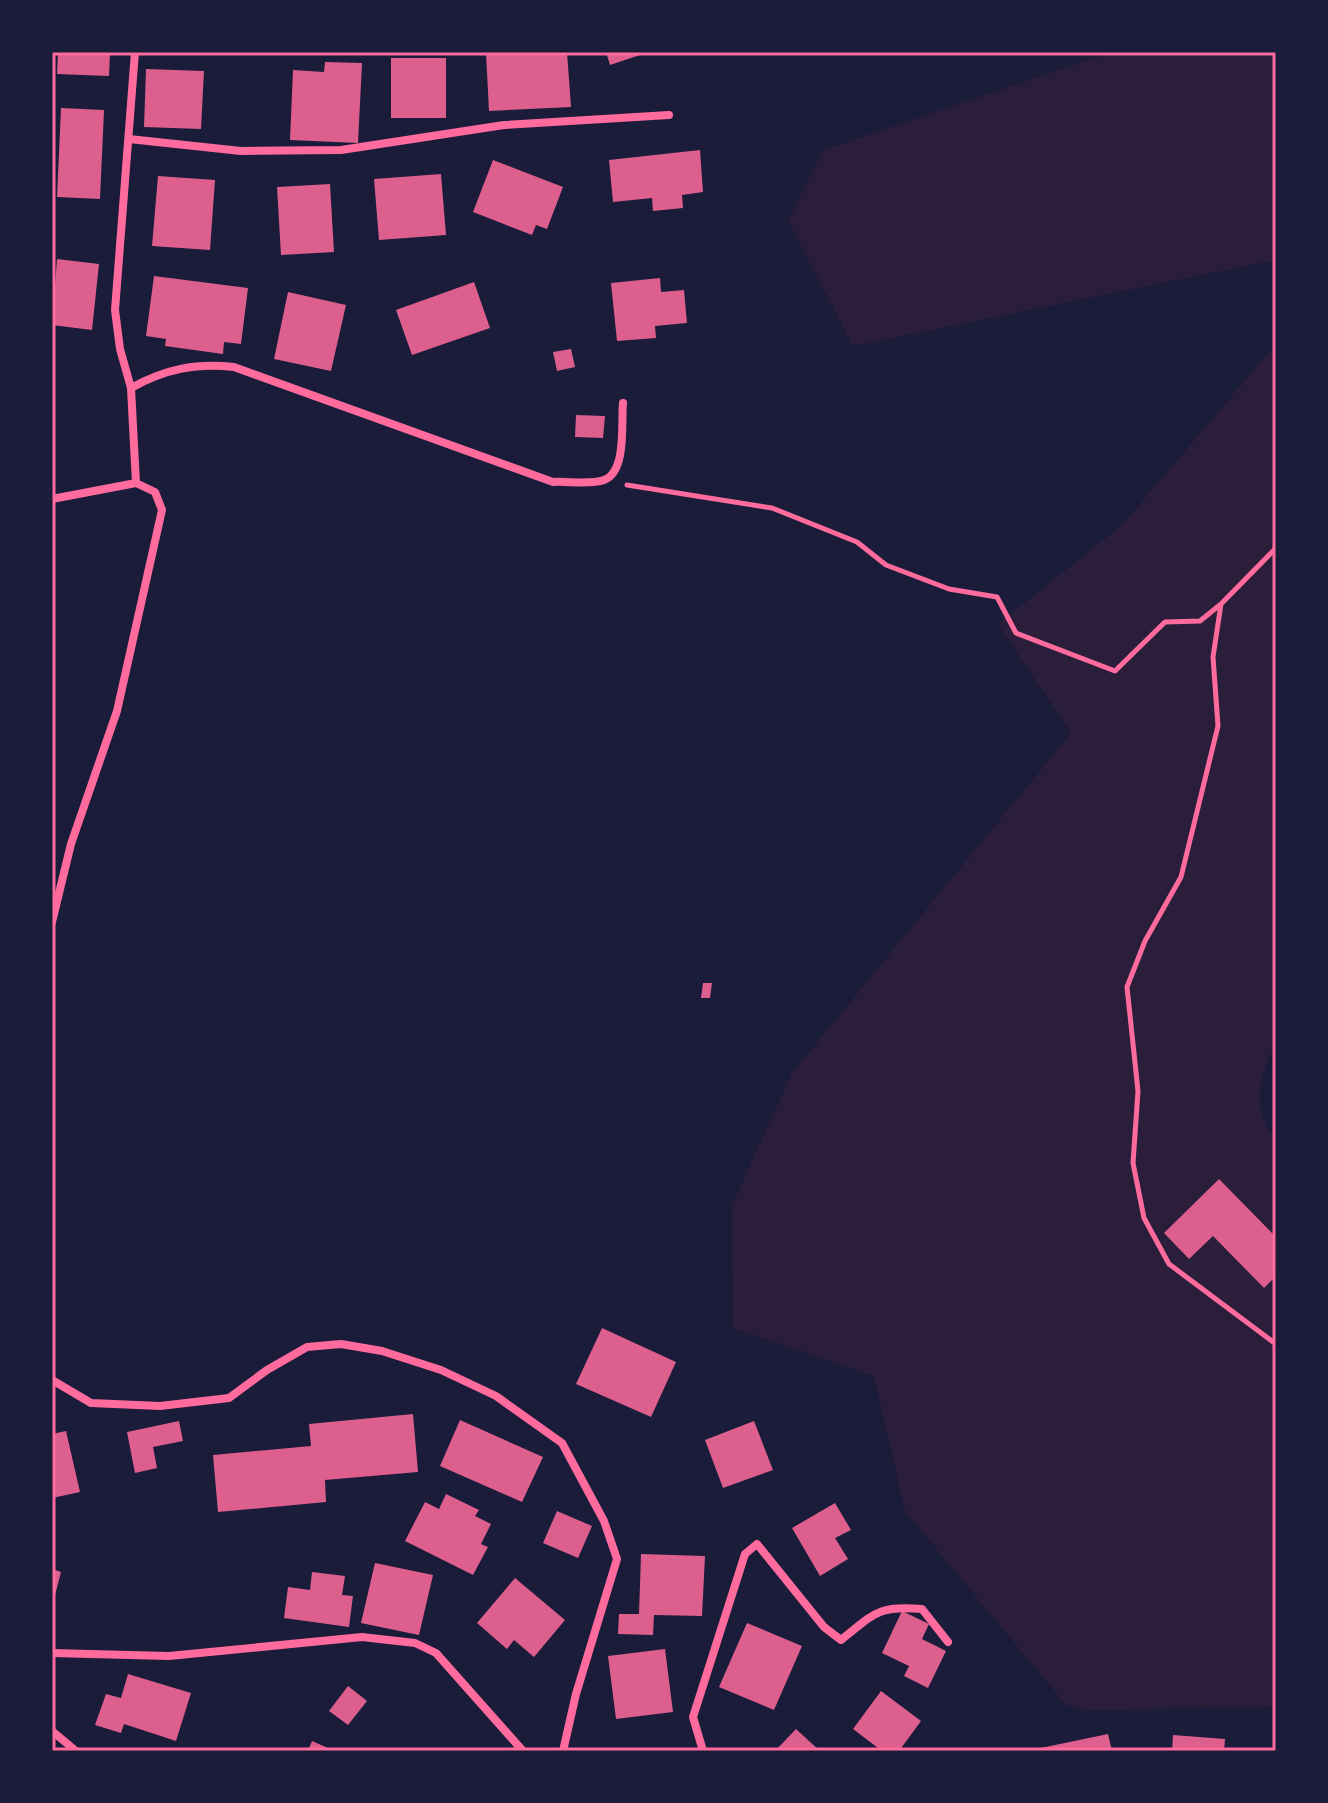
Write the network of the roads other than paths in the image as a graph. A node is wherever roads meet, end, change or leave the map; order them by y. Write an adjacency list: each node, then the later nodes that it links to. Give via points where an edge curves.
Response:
1 (135, 52): 3 (street)
2 (669, 115): 3 (street, via 504,125 341,150 241,151)
3 (129, 139): 4 (street, via 115,310)
4 (131, 388): 5 (street, via 165,371 202,364 234,367 553,482 603,481 618,465); 6 (street)
5 (623, 403)
6 (136, 483): 7 (street); 8 (street, via 155,492 162,510 117,711 71,844)
7 (52, 499)
8 (52, 922)
9 (52, 1380): 15 (street, via 91,1403 160,1406 229,1398 307,1347 341,1344 441,1370 496,1396 562,1443 604,1521 617,1559)
10 (948, 1642): 16 (street, via 922,1609 901,1607 881,1608 841,1640 824,1627 757,1544 745,1554 693,1717)
11 (52, 1653): 14 (street, via 169,1656 362,1637 415,1643 436,1653)
12 (52, 1731): 13 (street)
13 (76, 1751)
14 (523, 1751)
15 (563, 1751)
16 (703, 1751)

